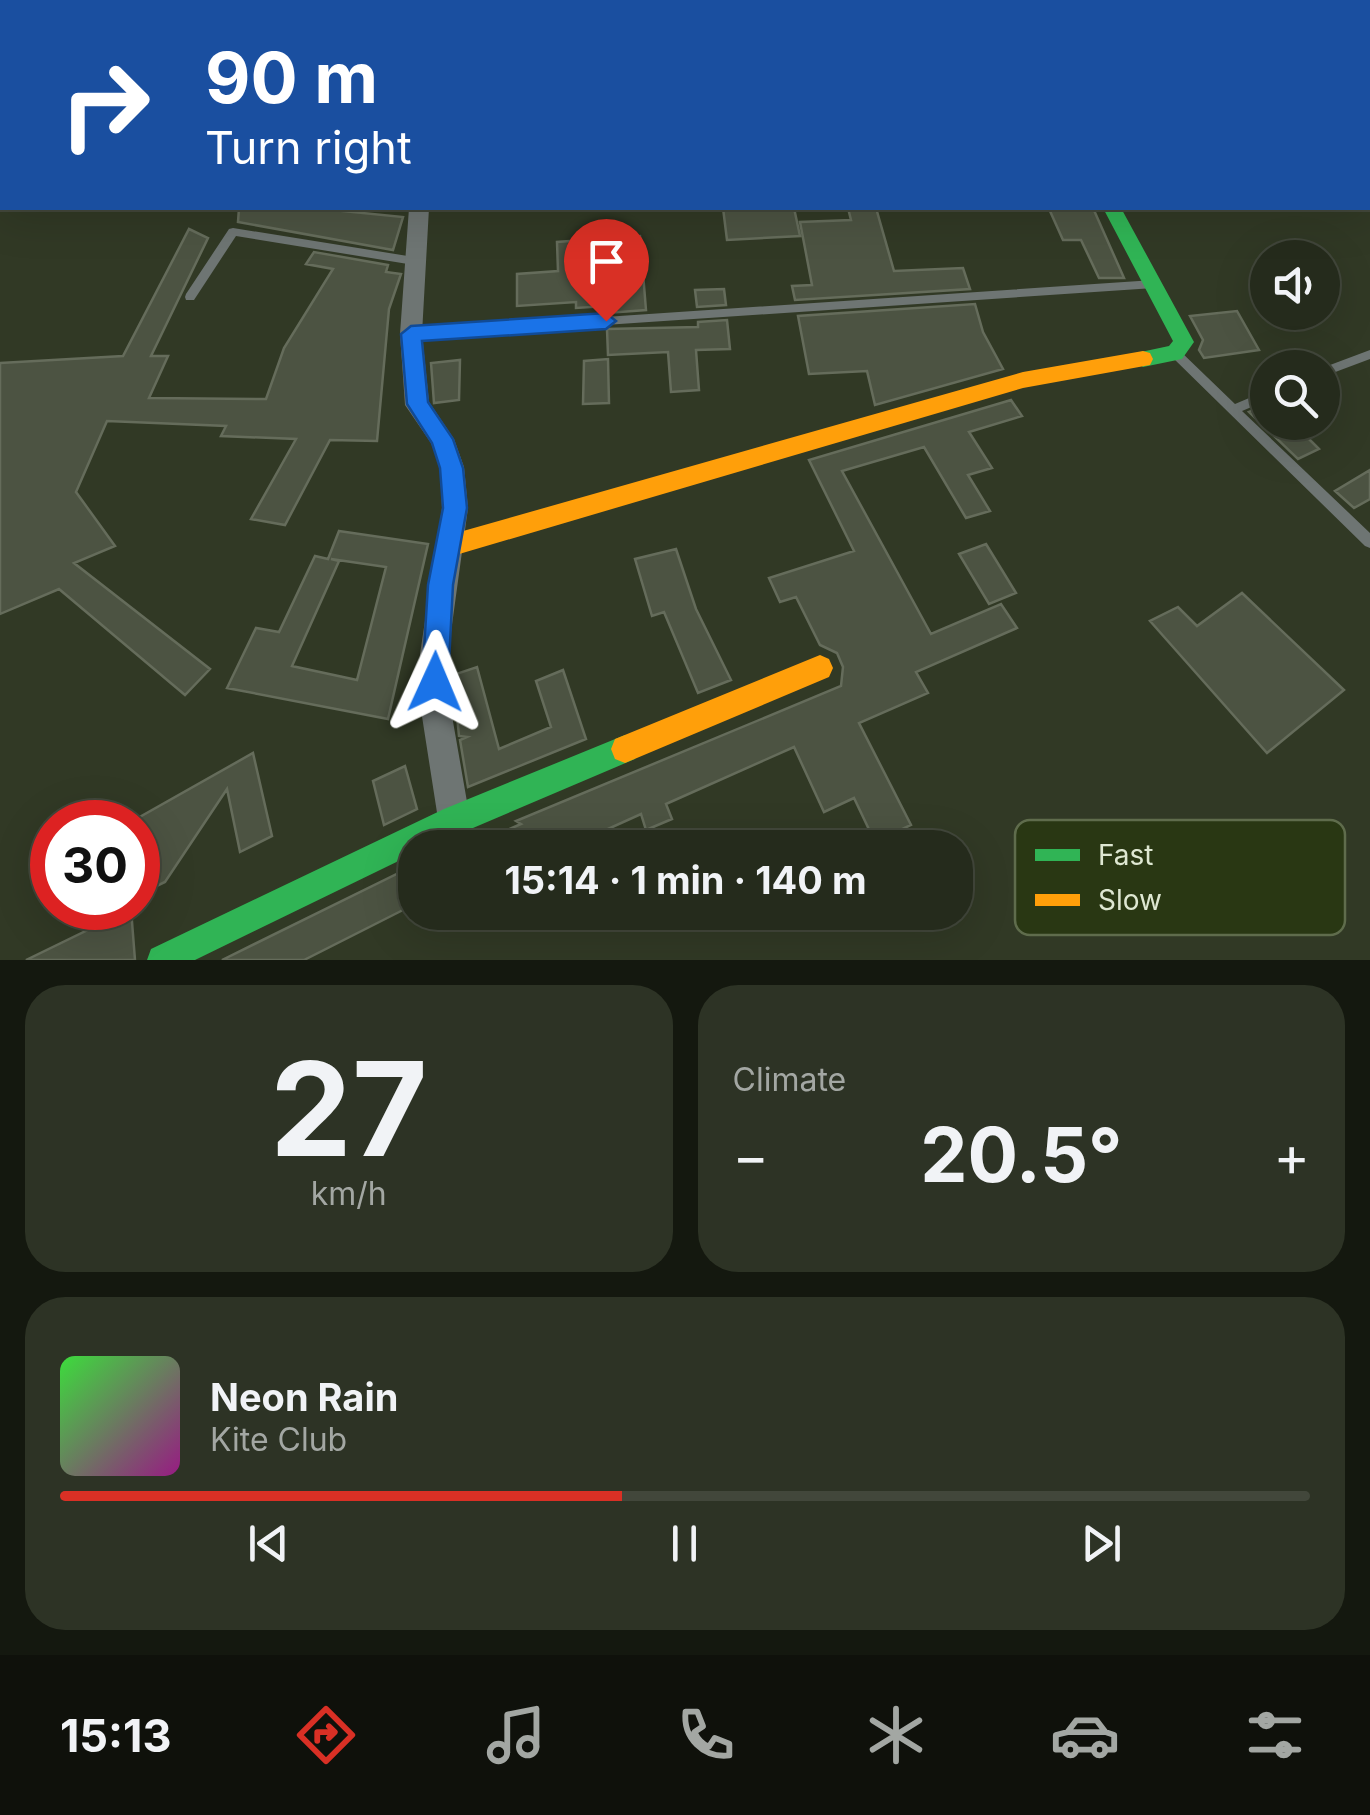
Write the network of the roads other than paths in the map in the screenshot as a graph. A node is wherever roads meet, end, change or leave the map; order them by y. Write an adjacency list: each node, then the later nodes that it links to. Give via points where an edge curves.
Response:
1 (418, 210): 3 (street)
2 (1113, 210): 4 (street)
3 (414, 261): 5 (lane, via 233,232); 6 (street)
4 (1154, 284): 6 (lane); 7 (street, via 1184,342)
5 (190, 297)
6 (411, 334): 13 (street, via 417,404 442,439 452,468)
7 (1174, 353): 11 (lane); 13 (street, via 1023,380)
8 (1370, 354): 9 (lane)
9 (1340, 366)
10 (1250, 402): 11 (lane)
11 (1232, 410): 12 (lane)
12 (1370, 542)
13 (449, 546): 15 (street, via 434,654)
14 (820, 668): 15 (street)
15 (454, 819): 16 (street)
16 (162, 960)

